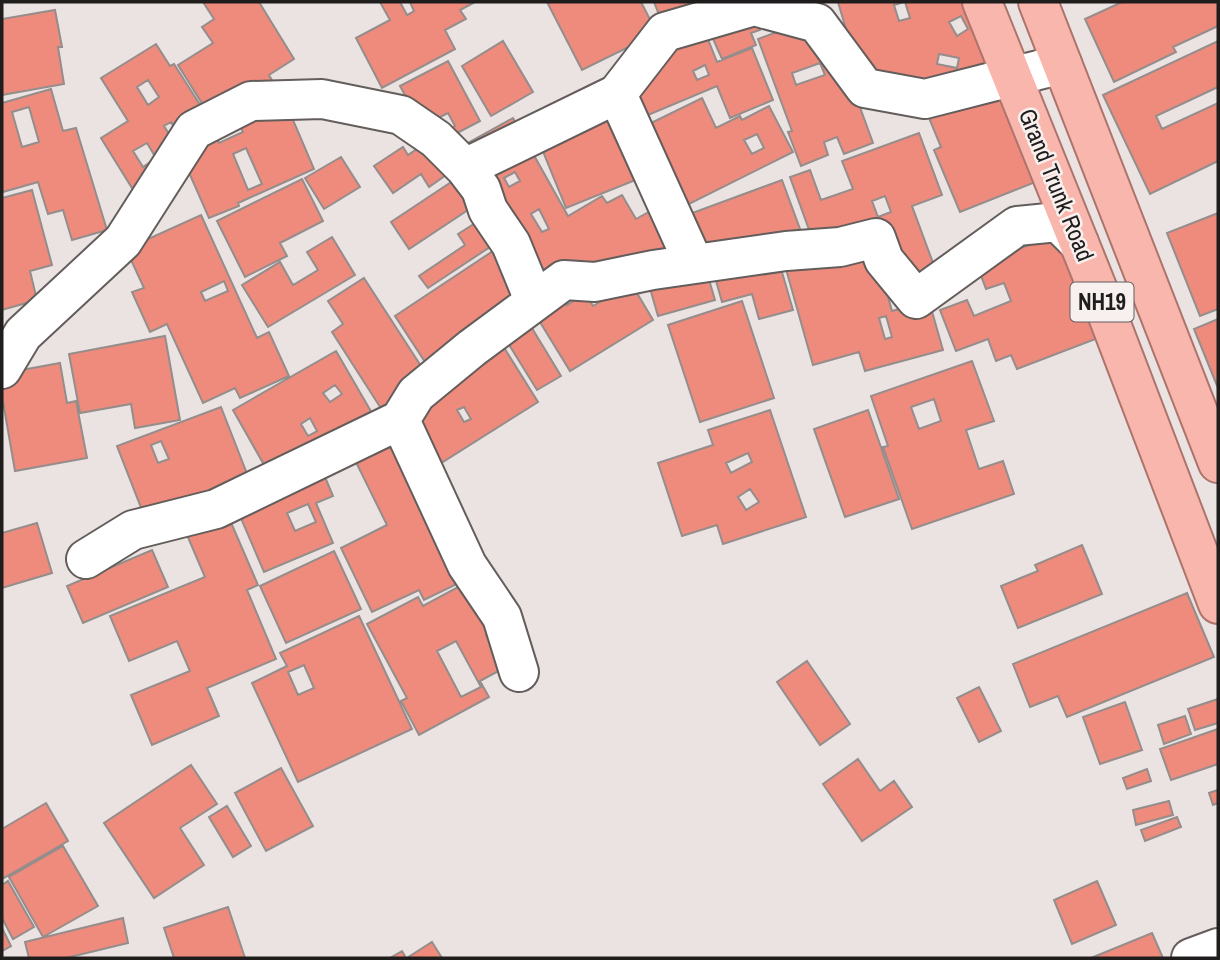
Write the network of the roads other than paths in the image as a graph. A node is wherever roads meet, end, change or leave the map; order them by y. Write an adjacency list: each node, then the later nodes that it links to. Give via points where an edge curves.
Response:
1 (982, 2): 4 (highway, Grand Trunk Road / NH19)
2 (1038, 2): 3 (highway, Grand Trunk Road / NH19)
3 (1062, 64): 4 (street); 12 (highway, Grand Trunk Road / NH19)
4 (1012, 77): 5 (street, via 925,99 865,88 817,23 754,6 665,32); 7 (highway, Grand Trunk Road / NH19)
5 (617, 94): 6 (street); 8 (street)
6 (465, 168): 9 (street, via 512,244); 10 (street, via 436,139 401,115 322,99 251,101 194,130 122,241 23,334)
7 (1079, 243): 8 (street, via 1058,222 1017,226 916,299 884,260 876,238 840,247); 14 (highway, Grand Trunk Road / NH19)
8 (694, 264): 9 (street, via 594,282 564,280)
9 (534, 300): 11 (street, via 416,394)
10 (2, 369)
11 (400, 420): 13 (street, via 216,509 133,530); 15 (street, via 467,565 502,617)
12 (1218, 463)
13 (86, 559)
14 (1218, 604)
15 (519, 672)
16 (1218, 948): 17 (street)
17 (1191, 958)

